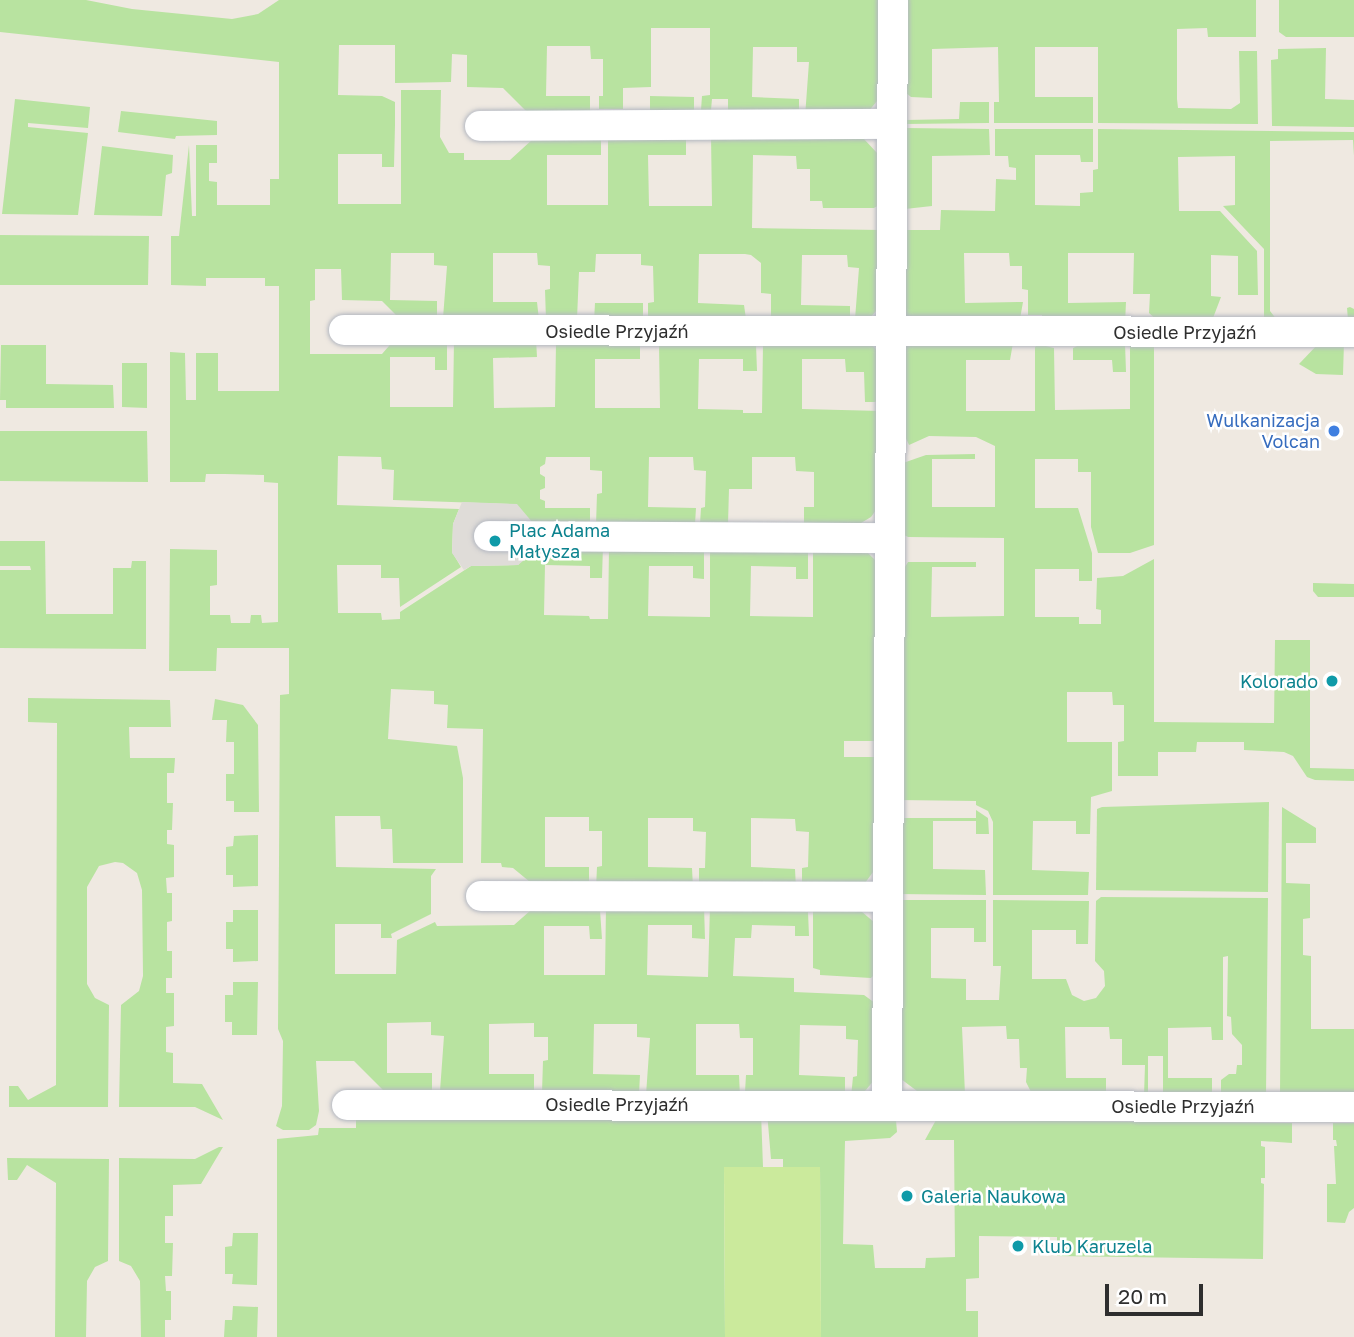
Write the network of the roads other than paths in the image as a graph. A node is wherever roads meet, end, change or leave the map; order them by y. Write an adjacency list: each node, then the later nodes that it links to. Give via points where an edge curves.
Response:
1 (893, 0): 2 (street)
2 (892, 124): 3 (street); 5 (street)
3 (480, 126)
4 (344, 330): 5 (street, Osiedle Przyjaźń)
5 (891, 332): 6 (street, Osiedle Przyjaźń); 8 (street)
6 (1354, 332)
7 (489, 536): 8 (street)
8 (890, 538): 10 (street)
9 (481, 896): 10 (street)
10 (888, 897): 11 (street)
11 (887, 1104): 12 (street, Osiedle Przyjaźń); 13 (street, Osiedle Przyjaźń)
12 (347, 1105)
13 (1354, 1107)

